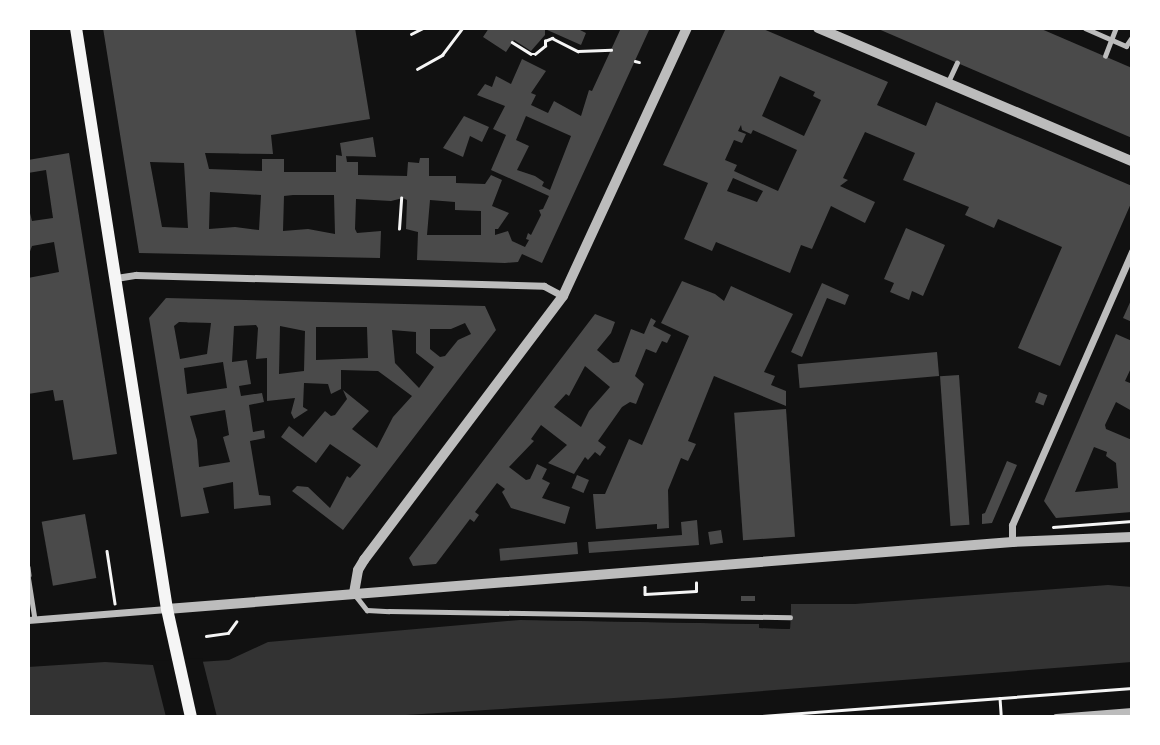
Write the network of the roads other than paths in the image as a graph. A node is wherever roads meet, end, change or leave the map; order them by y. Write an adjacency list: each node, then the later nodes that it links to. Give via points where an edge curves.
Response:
1 (76, 28): 12 (main road)
2 (687, 28): 13 (street)
3 (818, 28): 9 (street)
4 (1086, 28): 6 (lane, via 1126,46)
5 (1116, 28): 7 (lane)
6 (1132, 37)
7 (1105, 56)
8 (957, 63): 9 (lane)
9 (948, 83): 10 (street)
10 (1132, 161)
11 (1132, 251): 15 (street, via 1012,525)
12 (116, 278): 13 (street, via 544,286); 19 (main road)
13 (563, 296): 18 (street, via 365,560)
14 (1132, 537): 15 (street)
15 (1012, 542): 18 (street)
16 (28, 567): 17 (lane)
17 (29, 575): 21 (lane)
18 (354, 593): 19 (street); 20 (lane, via 367,610)
19 (167, 609): 21 (street); 23 (main road)
20 (790, 617)
21 (32, 619)
22 (1132, 711): 24 (street)
23 (191, 717)
24 (1056, 717)

